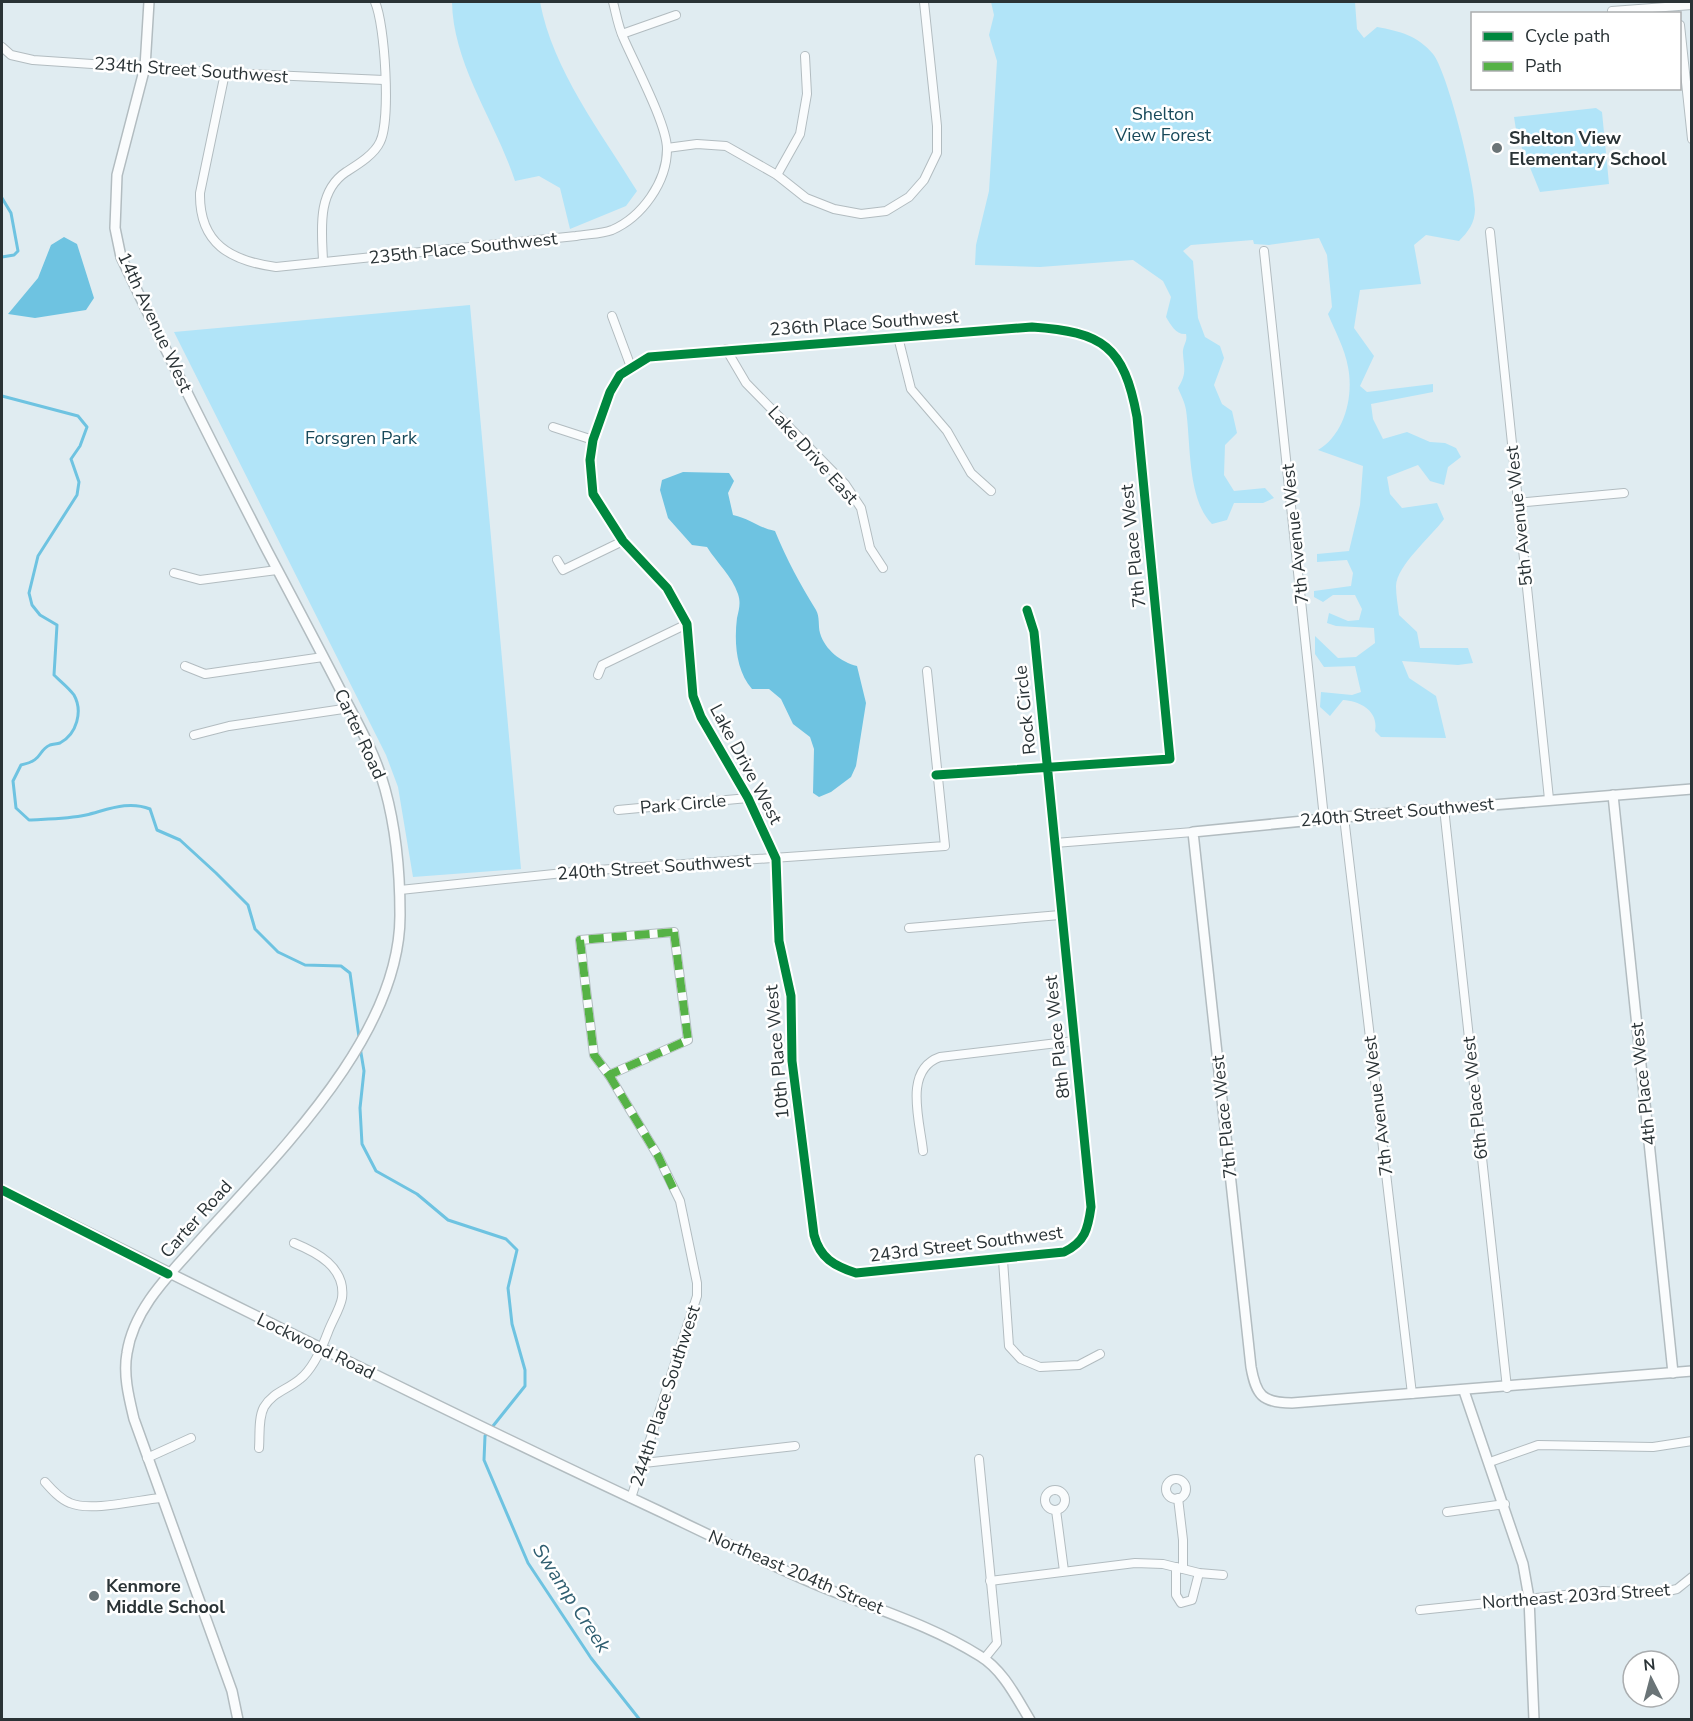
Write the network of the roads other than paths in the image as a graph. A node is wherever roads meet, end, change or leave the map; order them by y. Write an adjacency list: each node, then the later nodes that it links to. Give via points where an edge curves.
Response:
1 (149, 2): 13 (street, 14th Avenue West)
2 (375, 2): 15 (street, via 384,46)
3 (613, 2): 9 (street)
4 (924, 2): 18 (street, via 937,126 937,153 924,180 909,197 886,211 861,214 806,198)
5 (1692, 5): 7 (street)
6 (1612, 10): 7 (street)
7 (1678, 10)
8 (676, 15): 9 (street)
9 (622, 34): 17 (street, via 656,110)
10 (1681, 35): 16 (street)
11 (2, 47): 13 (street, 234th Street Southwest, via 11,55 33,60)
12 (805, 56): 18 (street, via 807,94 800,134)
13 (146, 67): 14 (street, 234th Street Southwest); 29 (street, 14th Avenue West, via 117,175 117,237 121,257)
14 (225, 74): 15 (street, 234th Street Southwest); 21 (street, 235th Place Southwest, via 200,193 200,212 207,231 216,245 250,264 276,267)
15 (384, 80): 21 (street, via 380,142 364,160 340,176 321,213)
16 (1691, 139)
17 (667, 148): 18 (street, via 726,146); 21 (street, 235th Place Southwest, via 652,195 629,220 611,230)
18 (777, 175)
19 (1490, 232): 32 (street, 5th Avenue West)
20 (1264, 251): 55 (street, 7th Avenue West)
21 (323, 261)
22 (612, 316): 26 (street)
23 (898, 337): 24 (street, 236th Place Southwest, via 1032,327 1060,329); 25 (street, 236th Place Southwest); 30 (street, via 911,389 946,431 971,472)
24 (1100, 342): 46 (street, 7th Place West, via 1115,354 1132,387 1170,759)
25 (726, 349): 26 (street, 236th Place Southwest, via 649,357); 35 (street, Lake Drive East, via 746,383 845,484 861,508 870,548)
26 (631, 367): 28 (street, Lake Drive West, via 620,375 610,392)
27 (553, 427): 28 (street)
28 (593, 440): 33 (street, Lake Drive West, via 593,494)
29 (221, 460): 36 (street, Carter Road)
30 (991, 491)
31 (1624, 493): 32 (street)
32 (1517, 503): 51 (street, 5th Avenue West)
33 (623, 541): 34 (street, via 563,570); 39 (street, Lake Drive West, via 667,588)
34 (557, 560)
35 (883, 568)
36 (277, 570): 37 (street, via 200,580); 40 (street, Carter Road)
37 (174, 573)
38 (1027, 610): 46 (street, Rock Circle, via 1034,632)
39 (687, 624): 43 (street, via 603,665); 50 (street, Lake Drive West, via 693,696)
40 (323, 657): 41 (street, via 205,674); 44 (street, Carter Road)
41 (185, 666)
42 (927, 671): 47 (street)
43 (598, 675)
44 (350, 708): 45 (street); 59 (street, Carter Road, via 384,787)
45 (194, 735)
46 (1048, 766): 47 (street); 57 (street, Rock Circle)
47 (936, 775): 58 (street, 240th Street Southwest, via 945,846)
48 (1692, 789): 49 (street, 240th Street Southwest)
49 (1613, 795): 51 (street, 240th Street Southwest); 74 (street, 4th Place West)
50 (748, 798): 53 (street, Park Circle); 58 (street, Lake Drive West)
51 (1549, 799): 52 (street, 240th Street Southwest)
52 (1444, 808): 54 (street, 240th Street Southwest); 75 (street, 6th Place West)
53 (618, 810)
54 (1344, 817): 55 (street, 240th Street Southwest); 77 (street, 7th Avenue West)
55 (1324, 818): 56 (street, 240th Street Southwest)
56 (1193, 832): 57 (street, 240th Street Southwest); 77 (street, 7th Place West, via 1254,1383 1271,1402)
57 (1055, 843): 60 (street, 8th Place West)
58 (776, 859): 59 (street, 240th Street Southwest, via 583,871); 69 (street, 10th Place West, via 779,941 791,996 792,1061 814,1235 823,1257)
59 (400, 890): 70 (street, Carter Road, via 398,946 388,987 373,1023 344,1070 284,1144)
60 (1060, 915): 61 (street); 62 (street, 8th Place West)
61 (909, 928)
62 (1074, 1041): 64 (street, via 929,1061 916,1087); 66 (street, 8th Place West, via 1090,1207)
63 (609, 1075): 63 (street, 244th Place Southwest, via 594,1055 580,940 674,932 688,1040); 85 (street, 244th Place Southwest, via 680,1201 696,1267 697,1296)
64 (923, 1151)
65 (2, 1190): 70 (street, Lockwood Road)
66 (1088, 1229): 68 (street, 243rd Street Southwest, via 1076,1247 1064,1252)
67 (294, 1243): 71 (street, via 320,1254 331,1265 341,1286 342,1298)
68 (1003, 1260): 69 (street, 243rd Street Southwest, via 873,1273); 72 (street, via 1009,1346 1021,1359 1040,1367 1079,1365)
69 (839, 1268)
70 (168, 1274): 71 (street, Lockwood Road); 82 (street, Carter Road, via 134,1331 127,1354 129,1397)
71 (322, 1349): 81 (street, via 300,1379 272,1396 265,1405); 88 (street, Lockwood Road)
72 (1100, 1354)
73 (1692, 1371): 74 (street)
74 (1673, 1373): 75 (street)
75 (1506, 1388): 76 (street)
76 (1464, 1391): 77 (street); 84 (street)
77 (1412, 1394)
78 (191, 1438): 82 (street)
79 (1692, 1441): 84 (street, via 1653,1447 1538,1445)
80 (795, 1446): 85 (street)
81 (259, 1448)
82 (147, 1458): 87 (street, Carter Road)
83 (979, 1459): 98 (street)
84 (1490, 1462): 90 (street)
85 (644, 1463): 88 (street, 244th Place Southwest)
86 (45, 1482): 87 (street, via 70,1503 84,1506)
87 (160, 1498): 102 (street, Carter Road)
88 (631, 1498): 101 (street, Northeast 204th Street, via 808,1581 916,1623)
89 (1178, 1498): 93 (street, via 1183,1540)
90 (1505, 1504): 92 (street); 99 (street)
91 (1056, 1510): 94 (street)
92 (1447, 1512)
93 (1179, 1568): 94 (street, via 1135,1563); 95 (street); 95 (street, via 1176,1595 1181,1603 1192,1600)
94 (1064, 1571): 98 (street)
95 (1199, 1573): 96 (street)
96 (1223, 1575)
97 (1692, 1577): 99 (street, Northeast 203rd Street, via 1677,1589 1659,1593 1603,1591)
98 (990, 1581): 101 (street, via 997,1643)
99 (1529, 1598): 100 (street, Northeast 203rd Street); 104 (street)
100 (1420, 1610)
101 (984, 1659): 103 (street, Northeast 204th Street, via 1003,1677)
102 (238, 1719)
103 (1030, 1719)
104 (1534, 1719)

